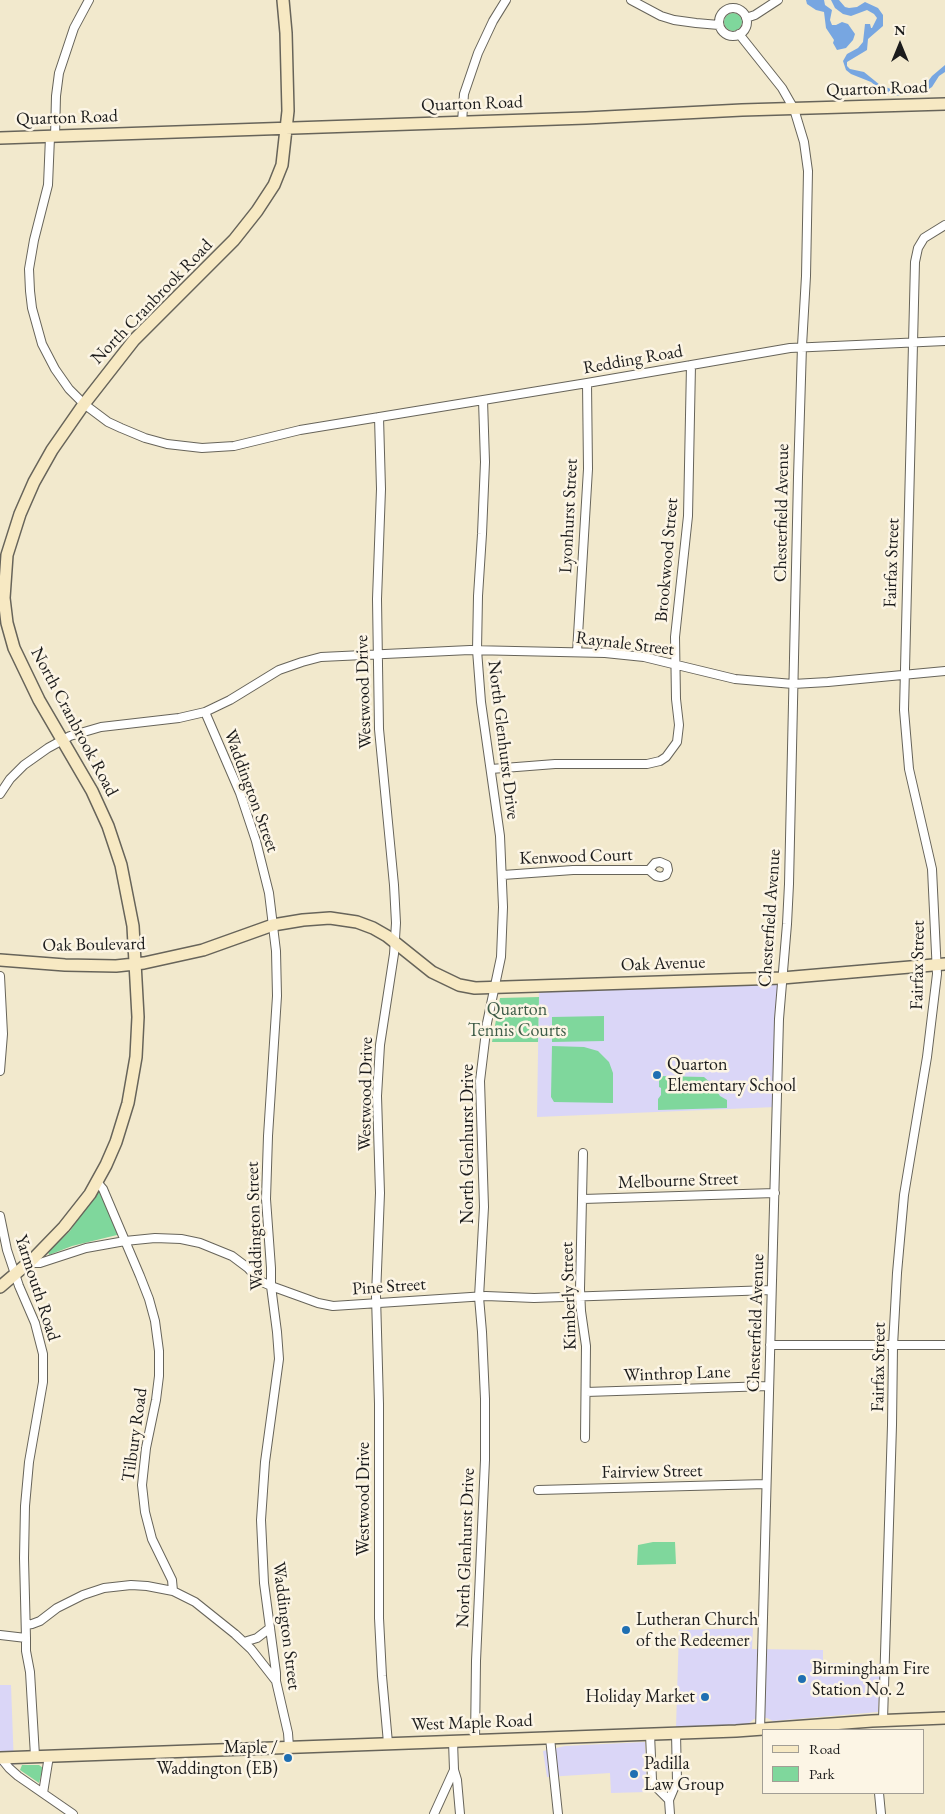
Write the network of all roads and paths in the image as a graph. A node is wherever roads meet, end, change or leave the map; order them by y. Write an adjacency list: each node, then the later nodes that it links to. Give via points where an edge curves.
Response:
1 (89, 0): 15 (street, Redding Road, via 74,28 59,73)
2 (283, 0): 14 (street, North Cranbrook Road, via 287,50)
3 (506, 0): 13 (street, via 478,53 464,94)
4 (631, 0): 9 (street, via 674,20)
5 (726, 0): 7 (street)
6 (778, 0): 8 (street)
7 (727, 9): 8 (street, via 740,10); 9 (street, via 721,14)
8 (746, 18): 10 (street, via 745,28)
9 (719, 25): 10 (street, via 726,34)
10 (739, 34): 12 (street, Chesterfield Avenue, via 782,88)
11 (945, 104): 12 (street, Quarton Road)
12 (794, 109): 13 (street, Quarton Road); 20 (street, Chesterfield Avenue, via 808,171)
13 (462, 122): 14 (street, Quarton Road)
14 (286, 128): 15 (street, Quarton Road); 24 (street, North Cranbrook Road, via 280,171 257,211 214,261 134,340)
15 (53, 137): 16 (street, Quarton Road); 24 (street, Redding Road, via 50,176 30,257 30,291 36,323 49,359 69,389)
16 (0, 138)
17 (945, 225): 19 (street, Fairfax Street, via 924,238 916,253)
18 (945, 341): 19 (street, Redding Road)
19 (913, 342): 20 (street, Redding Road); 32 (street, Fairfax Street)
20 (802, 346): 21 (street, Redding Road); 33 (street, Chesterfield Avenue)
21 (691, 365): 22 (street, Redding Road); 30 (street, Brookwood Street, via 688,516)
22 (587, 383): 23 (street, Redding Road); 28 (street, Lyonhurst Street, via 588,469)
23 (483, 400): 25 (street, Redding Road); 27 (street, North Glenhurst Drive, via 485,462)
24 (84, 404): 25 (street, Redding Road, via 108,422 134,434 191,448 234,446 284,433); 26 (street, North Cranbrook Road, via 52,450 30,490)
25 (379, 417): 29 (street, Westwood Drive)
26 (2, 567): 35 (street, North Cranbrook Road, via 5,609 14,648)
27 (477, 650): 28 (street, Raynale Street); 29 (street, Raynale Street); 36 (street, North Glenhurst Drive)
28 (577, 652): 30 (street, Raynale Street, via 629,655)
29 (378, 653): 34 (street, Raynale Street, via 329,656 302,662 279,670); 41 (street, Westwood Drive, via 381,758 395,894)
30 (674, 664): 33 (street, Raynale Street, via 735,679); 36 (street, Brookwood Street, via 679,735 671,752 660,761)
31 (945, 670): 32 (street, Raynale Street)
32 (904, 675): 33 (street, Raynale Street); 44 (street, Fairfax Street, via 905,737 932,869)
33 (793, 684): 46 (street, Chesterfield Avenue, via 789,884)
34 (205, 712): 35 (street, via 101,726); 40 (street, Waddington Street, via 250,823 263,866)
35 (63, 740): 37 (street, via 24,765); 43 (street, North Cranbrook Road, via 96,800 117,852 132,914)
36 (491, 769): 39 (street, North Glenhurst Drive)
37 (0, 794)
38 (650, 870): 39 (street, Kenwood Court, via 573,870)
39 (503, 875): 47 (street, North Glenhurst Drive, via 501,956)
40 (273, 925): 41 (street, Oak Boulevard, via 315,919 346,919 373,928); 43 (street, Oak Boulevard, via 203,950); 57 (street, Waddington Street, via 277,996 266,1199)
41 (394, 942): 47 (street, Oak Avenue, via 417,962 446,980 470,987); 62 (street, Westwood Drive, via 377,1072 380,1202)
42 (0, 960): 43 (street, Oak Boulevard, via 65,966)
43 (136, 964): 50 (street, North Cranbrook Road, via 138,1017 132,1083 116,1142)
44 (941, 964): 46 (street, Oak Avenue); 65 (street, Fairfax Street, via 904,1195)
45 (0, 976): 48 (street, via 3,1034)
46 (782, 978): 47 (street, Oak Avenue); 51 (street, Chesterfield Avenue)
47 (495, 987): 61 (street, North Glenhurst Drive, via 481,1065 484,1207)
48 (0, 1071)
49 (583, 1153): 52 (street, Kimberly Street)
50 (97, 1182): 54 (street, Tilbury Road); 55 (street, North Cranbrook Road, via 64,1228)
51 (775, 1192): 52 (street, Melbourne Street); 59 (street, Chesterfield Avenue)
52 (583, 1199): 60 (street, Kimberly Street)
53 (0, 1216): 56 (street, Yarmouth Road)
54 (125, 1241): 55 (street, Pine Street, via 86,1248 40,1263); 57 (street, Pine Street, via 163,1238 200,1243 232,1256 260,1281); 71 (street, Tilbury Road, via 147,1294 157,1335 158,1388 146,1448 142,1497 152,1539 172,1580)
55 (28, 1263): 56 (street, North Cranbrook Road)
56 (15, 1274): 58 (street, North Cranbrook Road); 72 (street, Yarmouth Road, via 39,1333 43,1367 26,1496)
57 (271, 1286): 62 (street, Pine Street, via 326,1305); 73 (street, Waddington Street, via 278,1359 265,1462 262,1520 264,1583)
58 (0, 1287)
59 (771, 1290): 60 (street, Pine Street); 63 (street, Chesterfield Avenue)
60 (580, 1296): 61 (street, Pine Street); 67 (street, Kimberly Street, via 586,1346)
61 (479, 1297): 62 (street, Pine Street); 86 (street, North Glenhurst Drive, via 485,1451)
62 (376, 1303): 87 (street, Westwood Drive, via 380,1644)
63 (770, 1345): 65 (street); 66 (street, Chesterfield Avenue)
64 (945, 1345): 65 (street)
65 (893, 1346): 79 (street, Fairfax Street, via 892,1425)
66 (769, 1386): 67 (street, Winthrop Lane); 69 (street, Chesterfield Avenue)
67 (586, 1392): 68 (street, Kimberly Street)
68 (585, 1438)
69 (766, 1484): 70 (street, Fairview Street); 81 (street, Chesterfield Avenue)
70 (538, 1490)
71 (173, 1591): 72 (street, via 131,1585 98,1590 82,1594 40,1621); 76 (street, via 195,1602)
72 (26, 1625): 75 (street, Yarmouth Road)
73 (270, 1628): 76 (street, via 257,1638); 77 (street, Waddington Street)
74 (0, 1635): 75 (street)
75 (26, 1638): 89 (street, Yarmouth Road)
76 (244, 1642): 77 (street)
77 (276, 1681): 88 (street, Waddington Street)
78 (945, 1718): 79 (street, West Maple Road)
79 (876, 1724): 80 (street, West Maple Road)
80 (779, 1729)
81 (760, 1730): 82 (street, West Maple Road)
82 (676, 1733): 83 (street, West Maple Road); 95 (street, via 677,1781)
83 (650, 1734): 84 (street, West Maple Road); 95 (street, via 652,1780)
84 (550, 1738): 86 (street, West Maple Road); 99 (street)
85 (453, 1741): 86 (street, West Maple Road); 87 (street, West Maple Road); 92 (street)
86 (475, 1741)
87 (388, 1743): 88 (street, West Maple Road)
88 (289, 1747): 90 (street, West Maple Road)
89 (35, 1756): 90 (street, West Maple Road); 91 (street, West Maple Road)
90 (49, 1756): 93 (street)
91 (1, 1758): 93 (street, via 18,1776)
92 (454, 1770): 97 (street); 98 (street)
93 (43, 1792): 96 (street)
94 (879, 1794): 101 (street)
95 (669, 1800): 100 (street)
96 (73, 1814)
97 (434, 1814)
98 (460, 1814)
99 (558, 1814)
100 (670, 1814)
101 (881, 1814)

